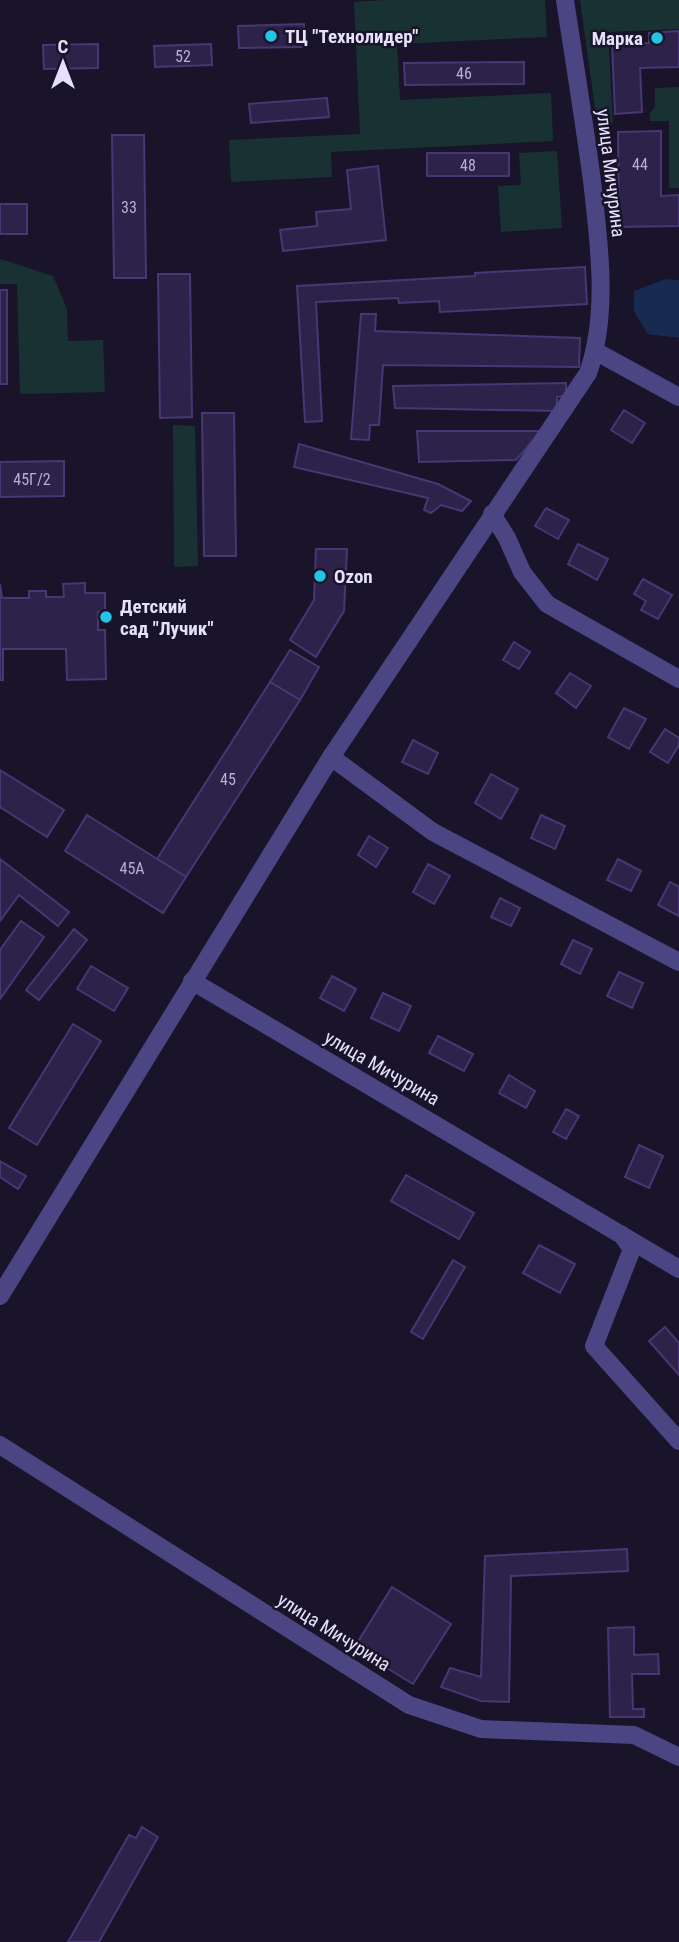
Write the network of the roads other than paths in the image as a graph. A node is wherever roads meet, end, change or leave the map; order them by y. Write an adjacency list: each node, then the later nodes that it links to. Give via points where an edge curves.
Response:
1 (565, 0): 2 (street, улица Мичурина, via 599,239)
2 (595, 351): 3 (street); 4 (street, улица Мичурина, via 559,419)
3 (679, 397)
4 (492, 514): 5 (street, via 522,572 547,604); 6 (street, улица Мичурина)
5 (679, 679)
6 (331, 757): 7 (street, via 433,832); 8 (street, улица Мичурина)
7 (679, 962)
8 (192, 981): 9 (street, улица Мичурина); 11 (street, улица Мичурина)
9 (622, 1235): 10 (street, улица Мичурина); 12 (street, via 632,1249 594,1346)
10 (679, 1269)
11 (0, 1296)
12 (679, 1441)
13 (0, 1446): 14 (street, улица Мичурина, via 409,1705 481,1729 634,1735)
14 (679, 1757)

